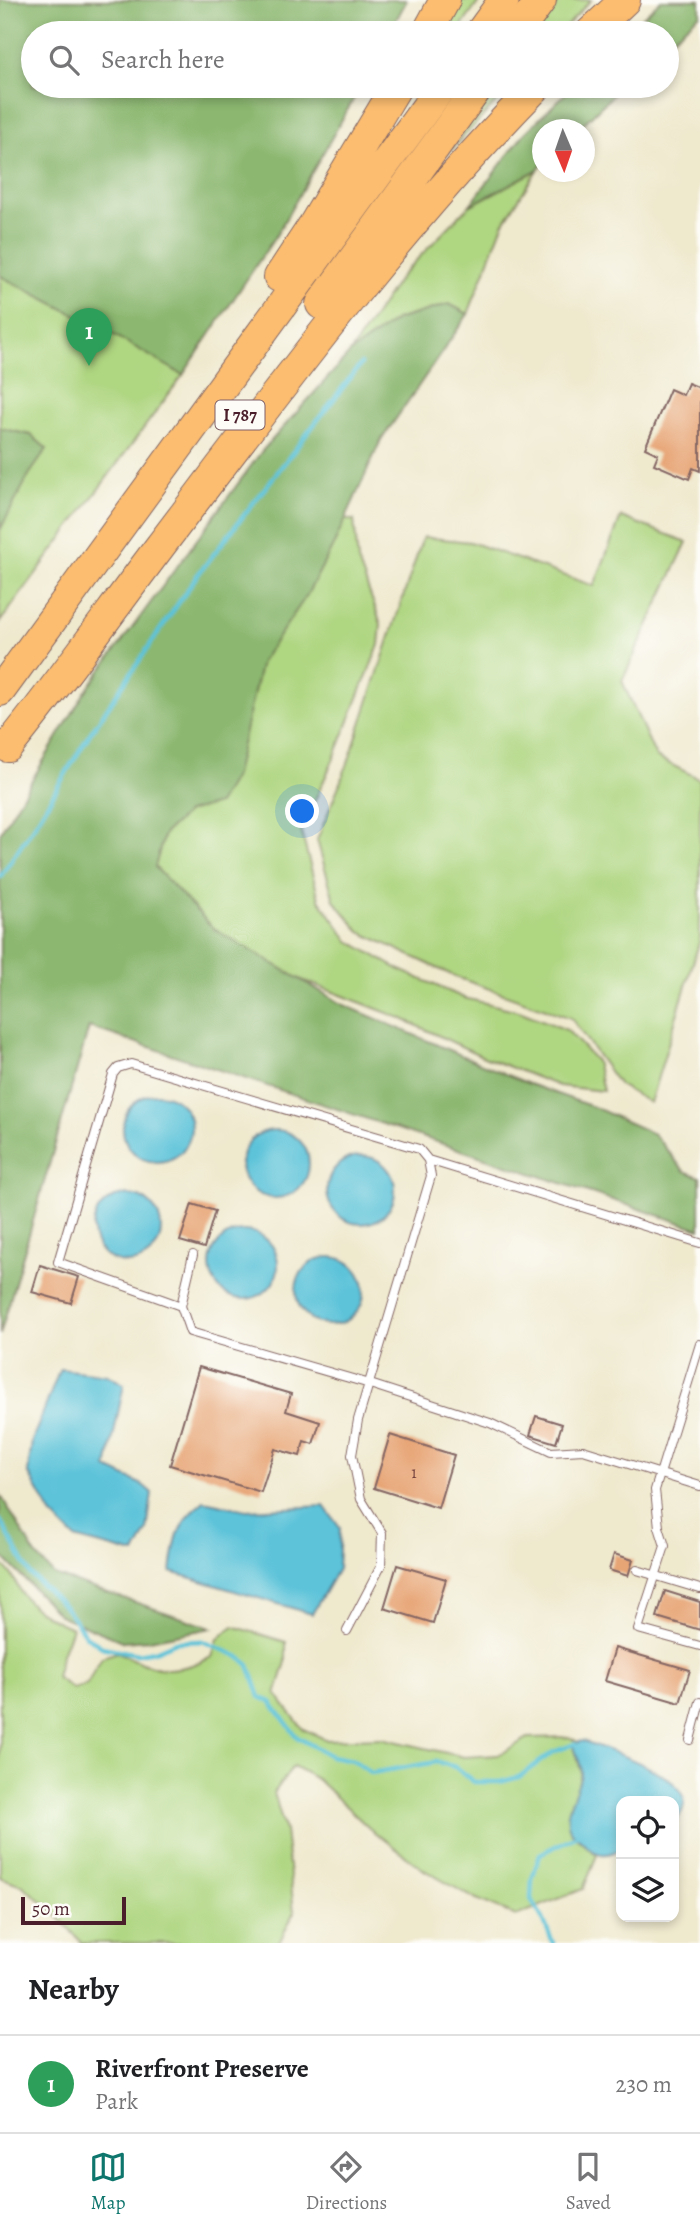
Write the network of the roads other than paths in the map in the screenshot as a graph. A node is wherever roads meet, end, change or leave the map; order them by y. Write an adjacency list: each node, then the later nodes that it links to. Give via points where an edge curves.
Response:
1 (445, 0): 5 (highway)
2 (504, 0): 6 (highway)
3 (541, 0): 7 (highway)
4 (625, 0): 8 (highway)
5 (434, 21)
6 (489, 21)
7 (526, 21)
8 (603, 21)
9 (390, 98): 13 (highway, via 292,258 163,443)
10 (433, 98): 13 (highway, I 787)
11 (470, 98): 15 (highway, I 787, via 47,682)
12 (526, 98): 15 (highway, via 351,296)
13 (97, 555): 14 (highway, I 787)
14 (0, 691)
15 (4, 754)
16 (428, 1160): 17 (lane); 19 (lane, via 419,1149 131,1064 118,1068 58,1262); 21 (lane, via 431,1176)
17 (700, 1243)
18 (193, 1255): 19 (lane)
19 (181, 1306): 21 (lane, via 190,1332)
20 (700, 1344): 22 (lane)
21 (370, 1384): 22 (lane, via 490,1423 551,1452 583,1450); 27 (lane, via 352,1455 361,1500 382,1533 381,1566)
22 (660, 1475): 23 (lane); 25 (lane, via 655,1490 665,1546)
23 (700, 1486)
24 (637, 1570): 25 (lane)
25 (654, 1575): 26 (lane); 28 (lane, via 638,1629)
26 (700, 1589)
27 (347, 1631)
28 (700, 1647)
29 (700, 1702): 30 (lane)
30 (690, 1740)

